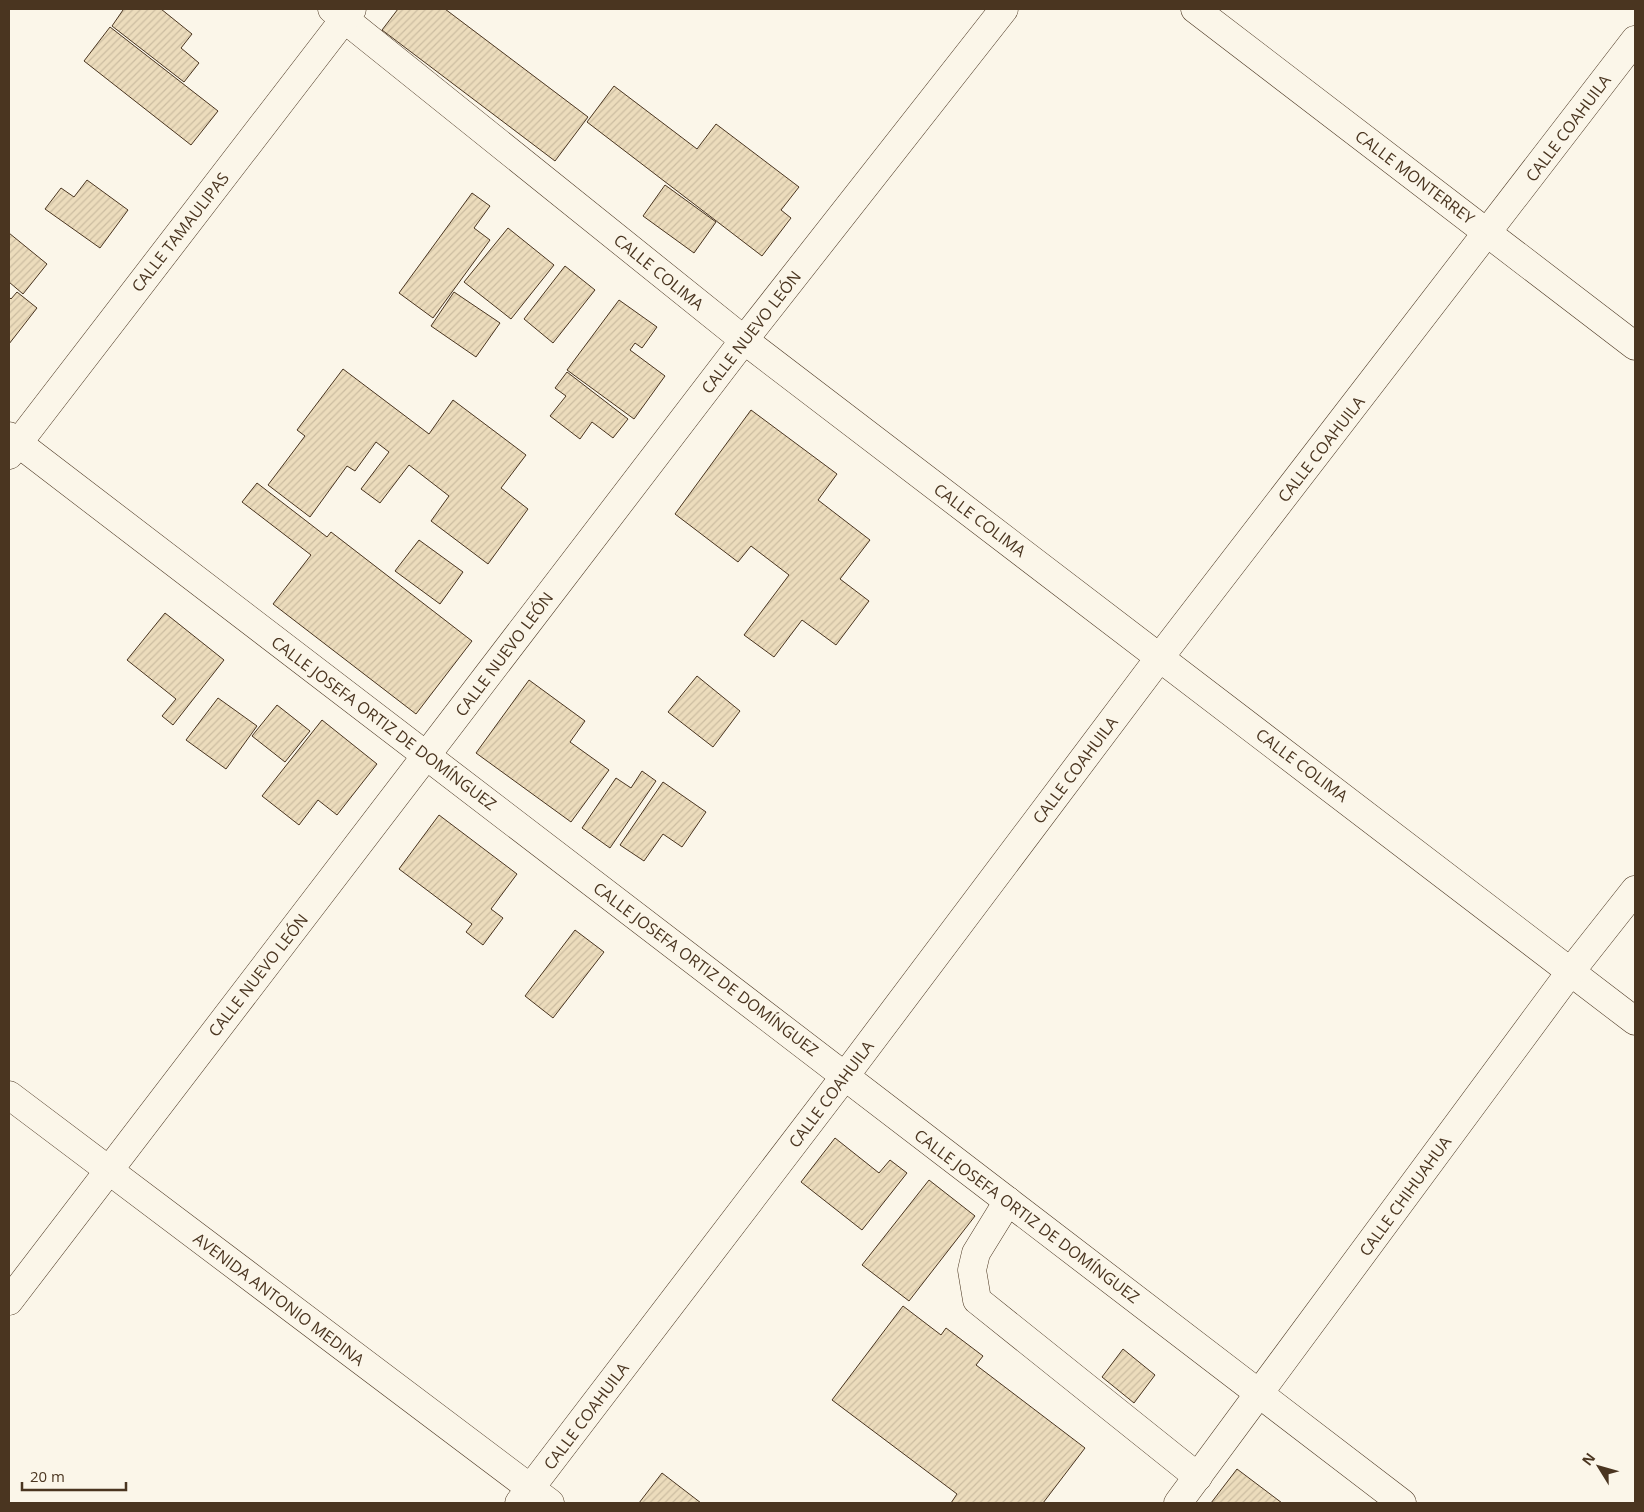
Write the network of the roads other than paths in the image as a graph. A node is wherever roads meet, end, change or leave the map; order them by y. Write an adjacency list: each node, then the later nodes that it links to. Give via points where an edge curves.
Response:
1 (1004, 9): 6 (street, CALLE NUEVO LEÓN)
2 (1195, 9): 5 (street, CALLE MONTERREY)
3 (343, 12): 6 (street, CALLE COLIMA); 8 (street, CALLE TAMAULIPAS)
4 (1635, 40): 5 (street, CALLE COAHUILA)
5 (1488, 233): 7 (street, CALLE MONTERREY); 9 (street, CALLE COAHUILA)
6 (744, 340): 9 (street, CALLE COLIMA); 10 (street, CALLE NUEVO LEÓN)
7 (1635, 346)
8 (12, 444): 10 (street, CALLE JOSEFA ORTIZ DE DOMÍNGUEZ)
9 (1160, 657): 12 (street, CALLE COLIMA); 14 (street, CALLE COAHUILA)
10 (426, 756): 14 (street, CALLE JOSEFA ORTIZ DE DOMÍNGUEZ); 16 (street, CALLE NUEVO LEÓN)
11 (1635, 890): 12 (street, CALLE CHIHUAHUA)
12 (1571, 971): 13 (street, CALLE COLIMA); 19 (street, CALLE CHIHUAHUA)
13 (1635, 1020)
14 (845, 1076): 17 (street, CALLE JOSEFA ORTIZ DE DOMÍNGUEZ); 21 (street, CALLE COAHUILA)
15 (9, 1095): 16 (street, AVENIDA ANTONIO MEDINA)
16 (108, 1171): 18 (street, CALLE NUEVO LEÓN); 21 (street, AVENIDA ANTONIO MEDINA)
17 (1008, 1201): 19 (street, CALLE JOSEFA ORTIZ DE DOMÍNGUEZ); 20 (street, via 976,1253 972,1270 977,1300)
18 (9, 1302)
19 (1259, 1393): 20 (street, CALLE CHIHUAHUA); 23 (street, CALLE JOSEFA ORTIZ DE DOMÍNGUEZ)
20 (1198, 1477): 22 (street, CALLE CHIHUAHUA)
21 (533, 1498)
22 (1178, 1503)
23 (1402, 1503)

